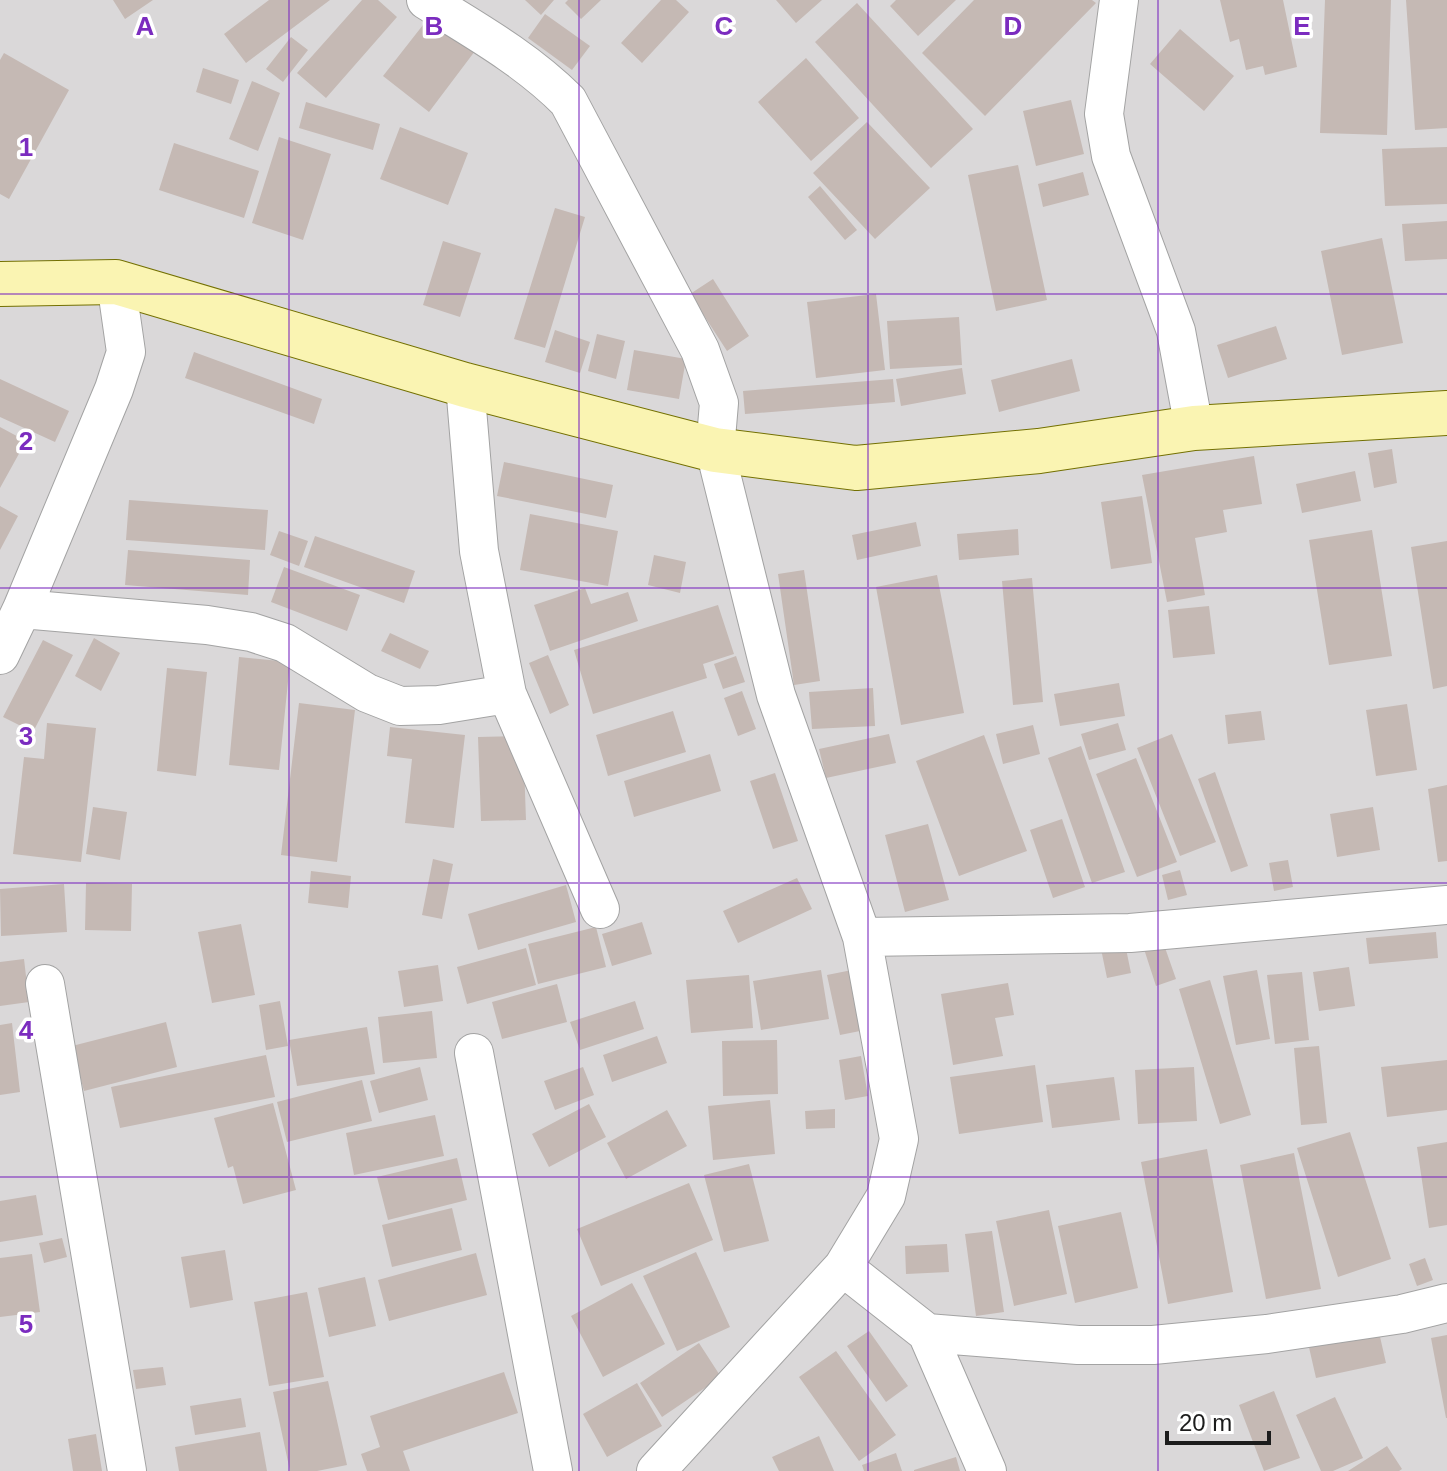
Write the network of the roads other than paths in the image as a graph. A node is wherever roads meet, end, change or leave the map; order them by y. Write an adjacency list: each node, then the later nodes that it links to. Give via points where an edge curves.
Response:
1 (426, 0): 8 (street, via 511,52 568,101 700,350 719,403)
2 (1119, 0): 7 (street, via 1104,114 1111,156 1176,331)
3 (116, 282): 4 (street); 5 (street); 9 (street, via 126,352)
4 (0, 284)
5 (465, 385): 8 (street); 11 (street, via 479,551)
6 (1447, 413): 7 (street)
7 (1194, 428): 8 (street, via 992,456 856,468)
8 (715, 450): 14 (street, via 776,695)
9 (22, 609): 10 (street); 11 (street, via 251,632 285,643 367,693 400,706)
10 (0, 655)
11 (507, 694): 13 (street)
12 (1447, 905): 14 (street, via 1130,933)
13 (600, 909)
14 (862, 937): 17 (street, via 899,1139 886,1196)
15 (45, 984): 20 (street)
16 (474, 1053): 21 (street)
17 (843, 1267): 19 (street); 22 (street)
18 (1447, 1303): 19 (street, via 1267,1334 1153,1345)
19 (927, 1333): 23 (street)
20 (127, 1471)
21 (553, 1471)
22 (656, 1471)
23 (987, 1471)

